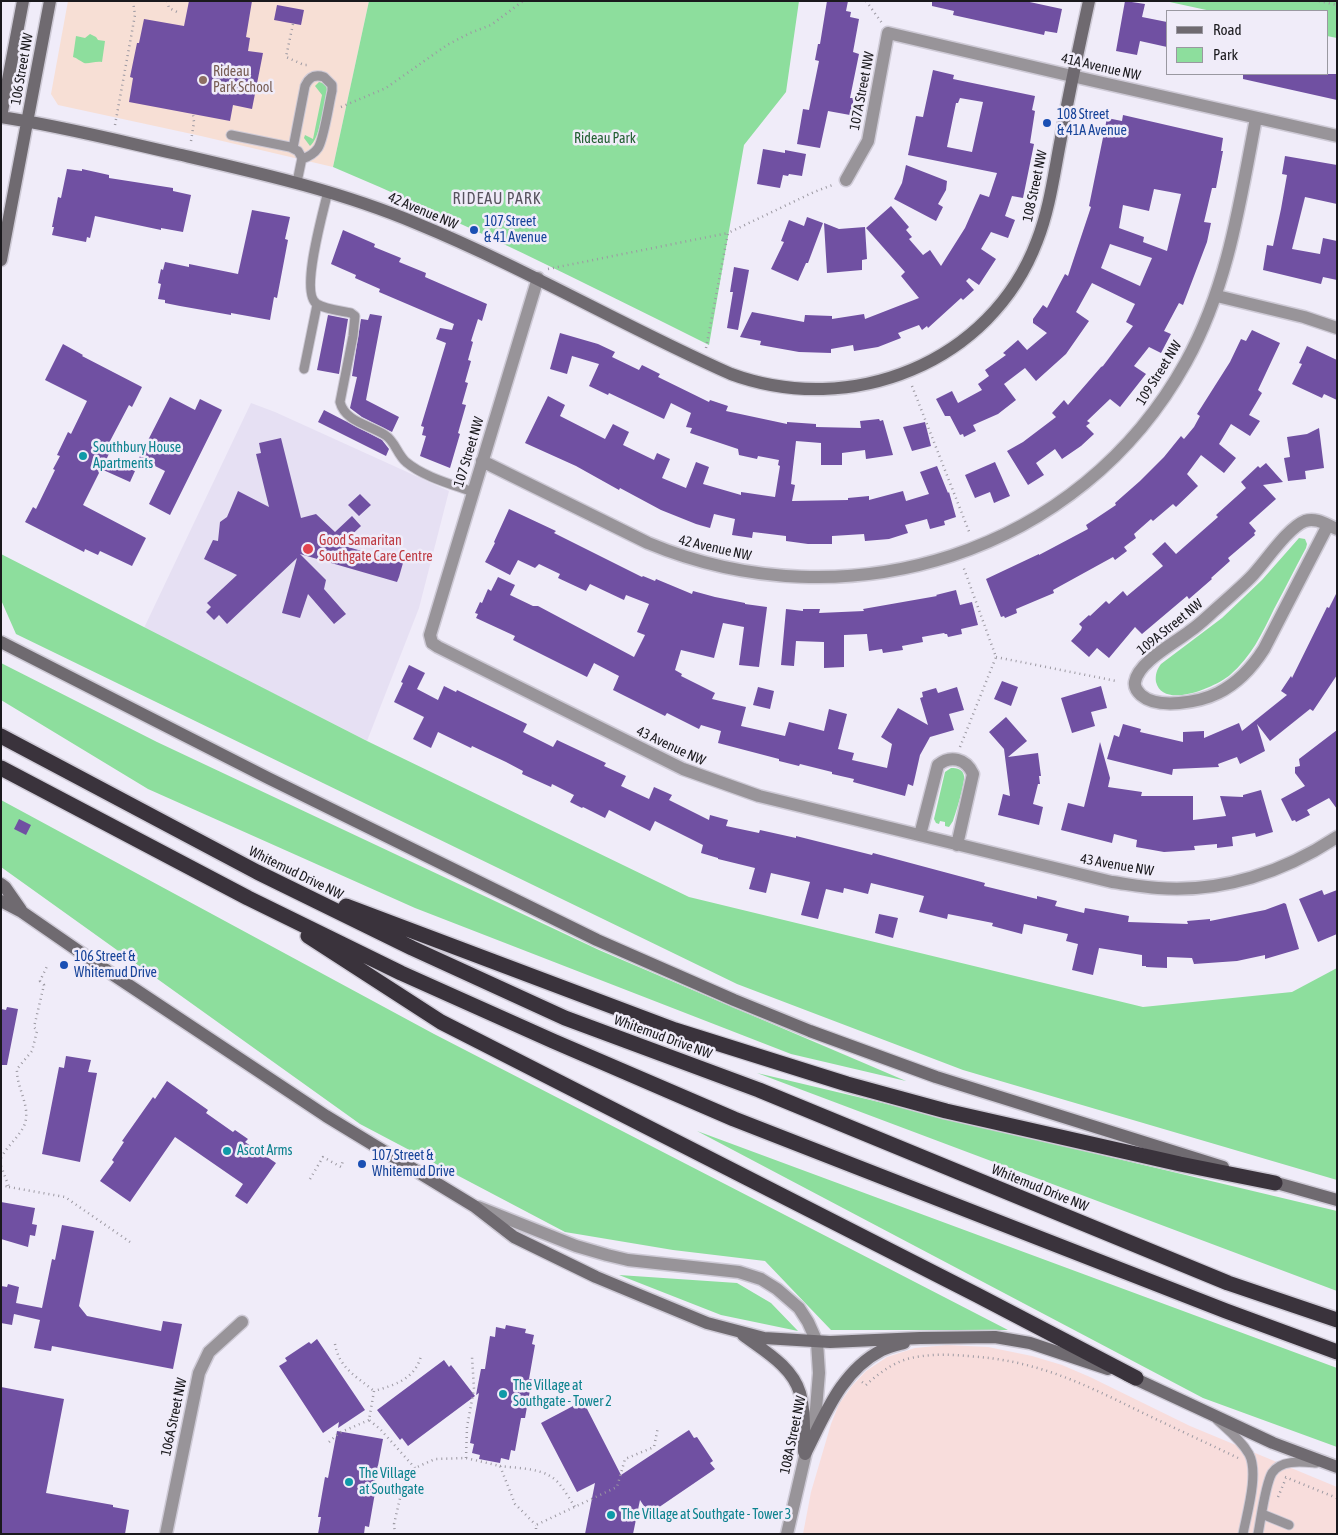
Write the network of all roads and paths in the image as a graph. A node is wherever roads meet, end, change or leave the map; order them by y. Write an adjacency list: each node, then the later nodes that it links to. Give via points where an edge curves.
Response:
1 (23, 1): 17 (street, 106 Street NW)
2 (50, 1): 19 (street, 106 Street NW)
3 (133, 1): 20 (path, via 135,14)
4 (167, 1): 10 (path, via 169,8)
5 (524, 1): 15 (path, via 492,25 470,32 447,45 386,88)
6 (866, 1): 12 (path)
7 (1089, 1): 14 (street, 108 Street NW)
8 (1319, 1): 9 (path)
9 (1337, 5)
10 (177, 12)
11 (293, 24): 13 (path, via 286,58)
12 (888, 32): 14 (street, 41A Avenue NW); 26 (street, 107A Street NW, via 868,141)
13 (304, 65)
14 (1072, 76): 18 (street, 41A Avenue NW); 36 (street, 108 Street NW, via 1048,206 1034,248 1004,300)
15 (341, 107)
16 (193, 114): 23 (path)
17 (1, 117): 19 (street, 42 Avenue NW)
18 (1256, 118): 22 (street, 41A Avenue NW); 33 (street, 109 Street NW, via 1228,260)
19 (28, 121): 27 (street, 42 Avenue NW); 30 (street, 106 Street NW)
20 (115, 125)
21 (231, 135): 24 (lane)
22 (1337, 136)
23 (191, 141)
24 (293, 148): 25 (lane); 25 (lane, via 304,86 314,76 324,77 332,85 332,91 320,142 314,152)
25 (302, 159): 27 (lane)
26 (846, 180): 29 (path)
27 (297, 182): 28 (street, 42 Avenue NW)
28 (328, 191): 32 (street, 42 Avenue NW, via 412,221); 34 (lane, via 311,270 310,291)
29 (728, 233): 31 (path); 37 (path)
30 (1, 260)
31 (548, 269)
32 (538, 278): 37 (street, 42 Avenue NW); 40 (street, 107 Street NW)
33 (1216, 296): 35 (street); 44 (street, 109 Street NW, via 1186,362 1165,397 1117,454 1067,498)
34 (317, 304): 38 (lane); 41 (lane, via 355,316 340,402 345,413 388,436 396,452 406,462)
35 (1337, 328)
36 (953, 348): 37 (street, 42 Avenue NW, via 896,377 825,389 763,384)
37 (703, 361)
38 (304, 369)
39 (912, 386): 43 (path)
40 (482, 461): 41 (street, 107 Street NW); 44 (street, 42 Avenue NW, via 648,543 707,564 779,576 817,578 894,572)
41 (473, 492): 45 (street, 107 Street NW)
42 (1332, 527): 42 (street, 109A Street NW, via 1314,520 1304,521 1293,529 1250,579 1191,630 1152,658 1135,683 1137,691 1144,698 1160,703 1180,703 1218,693 1236,682 1253,667)
43 (971, 536)
44 (961, 559): 47 (path)
45 (430, 635): 52 (street, 43 Avenue NW, via 438,648 683,769 759,796)
46 (4, 642): 66 (street, via 598,940 734,1000 936,1078)
47 (996, 658): 48 (path); 50 (path)
48 (1116, 681)
49 (1, 736): 55 (highway, Whitemud Drive NW)
50 (958, 751)
51 (1, 768): 57 (highway)
52 (920, 835): 54 (street, 43 Avenue NW); 54 (street, via 938,766 949,759 957,759 965,762 972,774)
53 (1337, 837): 54 (street, 43 Avenue NW, via 1273,871 1235,883 1195,888 1158,888 1112,882)
54 (957, 845)
55 (257, 872): 66 (highway, via 675,1030 803,1071 946,1110); 72 (highway, Whitemud Drive NW, via 565,1018 758,1090 1228,1283)
56 (1, 884): 60 (street)
57 (248, 898): 78 (highway, via 401,972 734,1119); 82 (highway, via 441,1022)
58 (1, 901): 60 (street)
59 (1, 908): 60 (street)
60 (22, 912): 70 (street, via 326,1116)
61 (48, 964): 62 (path, via 40,981 44,985 34,1027 37,1032 34,1048 17,1069 25,1121)
62 (1, 1158)
63 (343, 1161): 65 (path, via 341,1167 323,1157)
64 (1, 1166): 68 (path)
65 (310, 1179)
66 (1275, 1183): 69 (street)
67 (1, 1185): 68 (path)
68 (10, 1187): 71 (path, via 65,1197)
69 (1337, 1200)
70 (474, 1206): 74 (street, via 514,1237 596,1277); 76 (street, via 607,1255 739,1272 761,1279 777,1288 799,1308)
71 (130, 1242)
72 (1337, 1320)
73 (242, 1322): 100 (street, 106A Street NW, via 209,1352 198,1372)
74 (737, 1331): 76 (street, via 764,1338); 88 (street, via 783,1366 796,1384 802,1402)
75 (920, 1338): 76 (street); 82 (street, via 995,1337 1030,1343); 88 (street, via 882,1350 852,1373 834,1398)
76 (817, 1342): 88 (street, 108A Street NW, via 816,1409)
77 (335, 1344): 83 (path, via 343,1366)
78 (1337, 1352)
79 (421, 1356): 83 (path, via 412,1374 396,1385)
80 (472, 1357): 89 (path, via 474,1389 467,1427)
81 (858, 1378): 90 (path, via 866,1386 889,1367 906,1359 930,1355 990,1357 1024,1364 1076,1381)
82 (1136, 1378): 84 (street)
83 (374, 1391): 85 (path)
84 (1209, 1413): 92 (street, via 1273,1443); 104 (lane, via 1242,1443 1253,1464)
85 (369, 1420): 87 (path, via 339,1433); 93 (path)
86 (658, 1427): 96 (path, via 654,1447 625,1459 617,1487)
87 (329, 1442)
88 (804, 1454): 103 (street, 108A Street NW)
89 (466, 1458): 91 (path); 93 (path, via 435,1459)
90 (1241, 1460)
91 (500, 1466): 96 (path, via 551,1476); 98 (path, via 515,1504)
92 (1337, 1467): 97 (lane, via 1305,1462 1279,1466 1273,1472)
93 (415, 1468): 101 (path, via 405,1478 394,1524)
94 (1281, 1476): 95 (path)
95 (1337, 1498)
96 (575, 1507): 98 (path)
97 (1262, 1514): 99 (lane); 105 (lane)
98 (536, 1525): 102 (path)
99 (1289, 1525)
100 (166, 1534)
101 (395, 1534)
102 (536, 1534)
103 (787, 1534)
104 (1243, 1534)
105 (1258, 1534)

